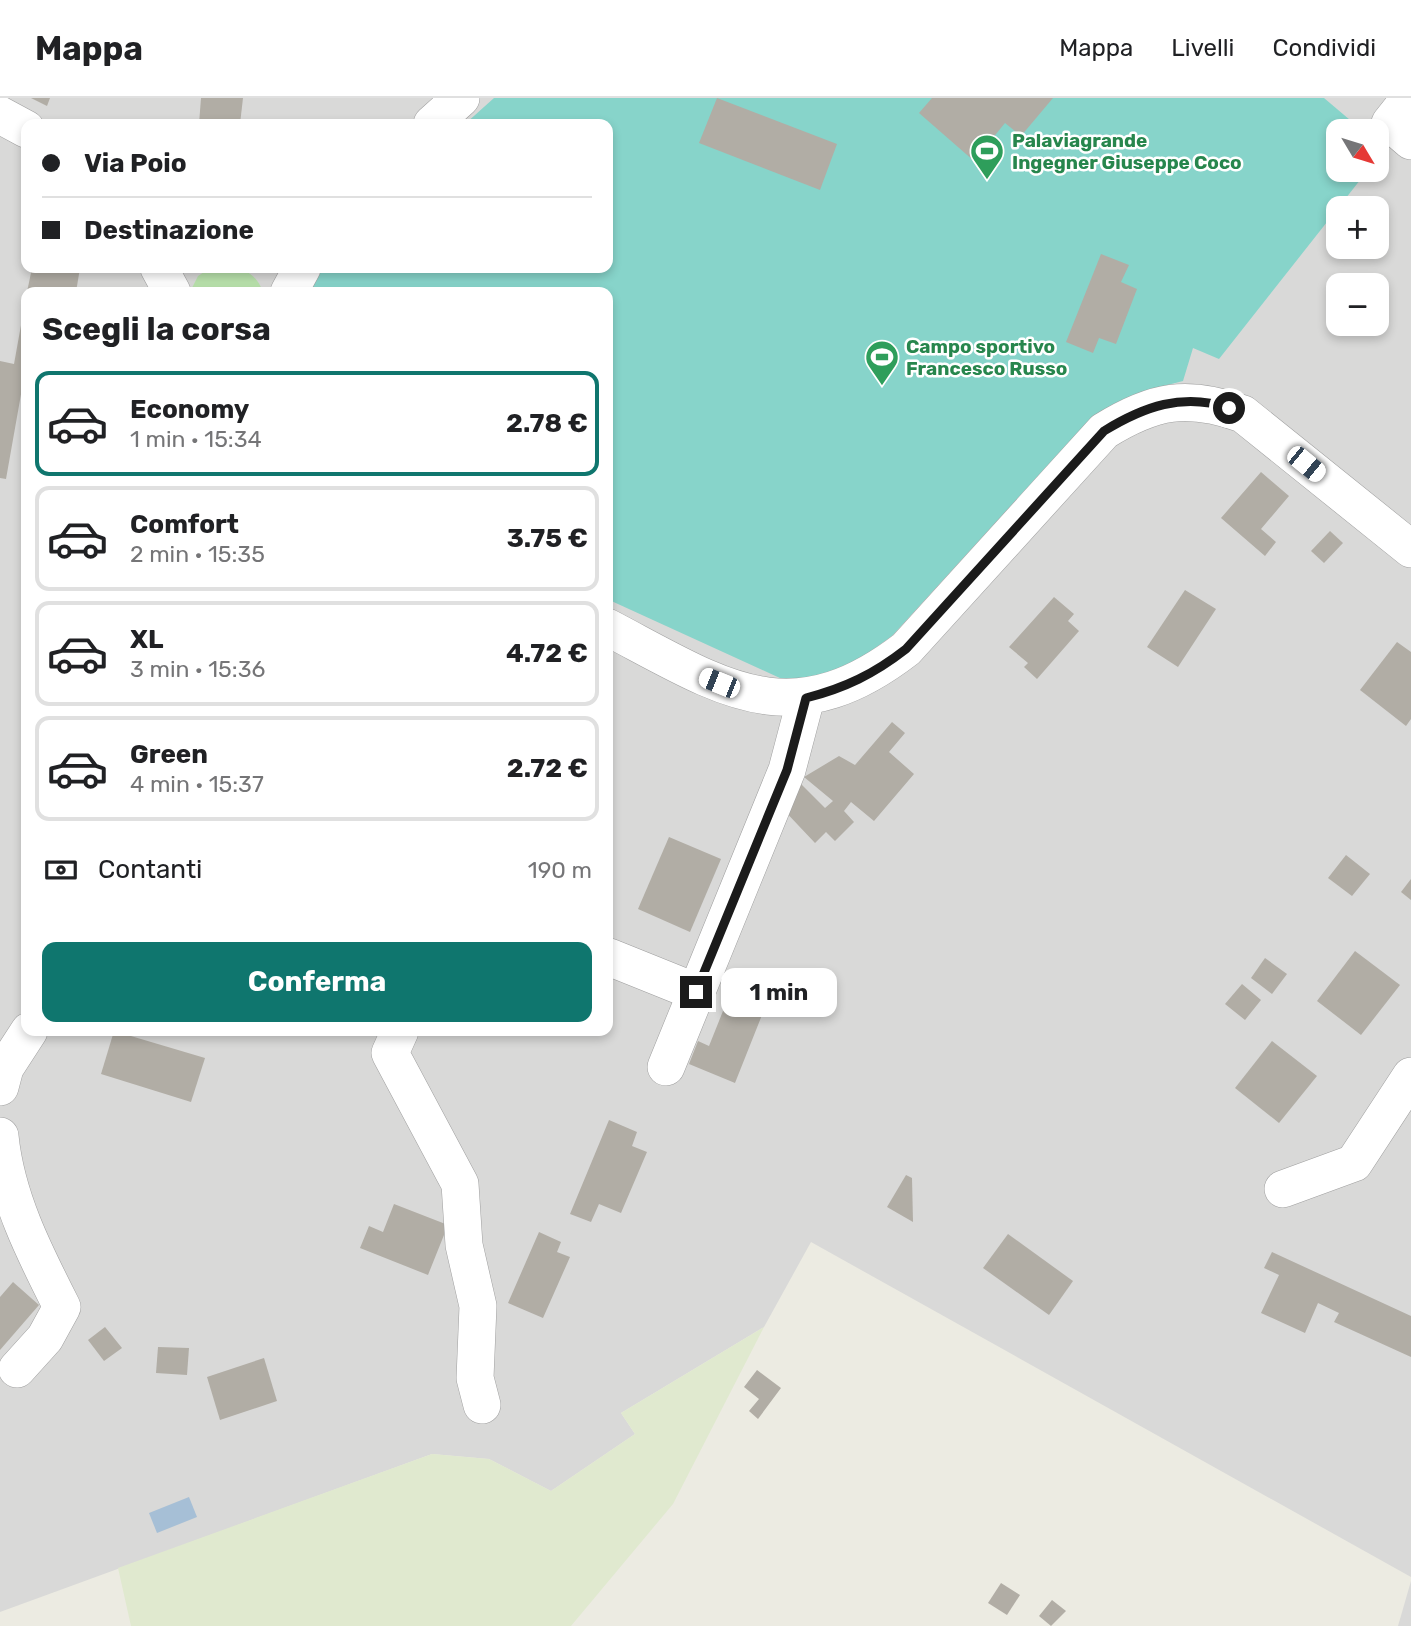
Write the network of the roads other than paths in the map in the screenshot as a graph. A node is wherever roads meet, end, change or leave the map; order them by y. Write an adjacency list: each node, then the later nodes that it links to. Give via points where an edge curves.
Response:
1 (461, 98): 3 (street)
2 (0, 115): 4 (street)
3 (438, 119)
4 (21, 126)
5 (1411, 549): 7 (street, via 1243,414 1215,403 1161,404 1135,412 1104,431 906,649 876,672 843,688)
6 (613, 630): 7 (street, via 737,690)
7 (806, 698): 9 (street, via 787,770)
8 (613, 959): 9 (street)
9 (696, 992): 12 (street)
10 (26, 1036): 14 (street, via 5,1068)
11 (398, 1036): 18 (street, via 390,1053 460,1184 464,1245 478,1306 475,1378)
12 (666, 1067)
13 (1411, 1076): 16 (street, via 1354,1163)
14 (0, 1087)
15 (1, 1156): 17 (street, via 28,1240 62,1307 45,1338)
16 (1283, 1189)
17 (17, 1369)
18 (482, 1405)

